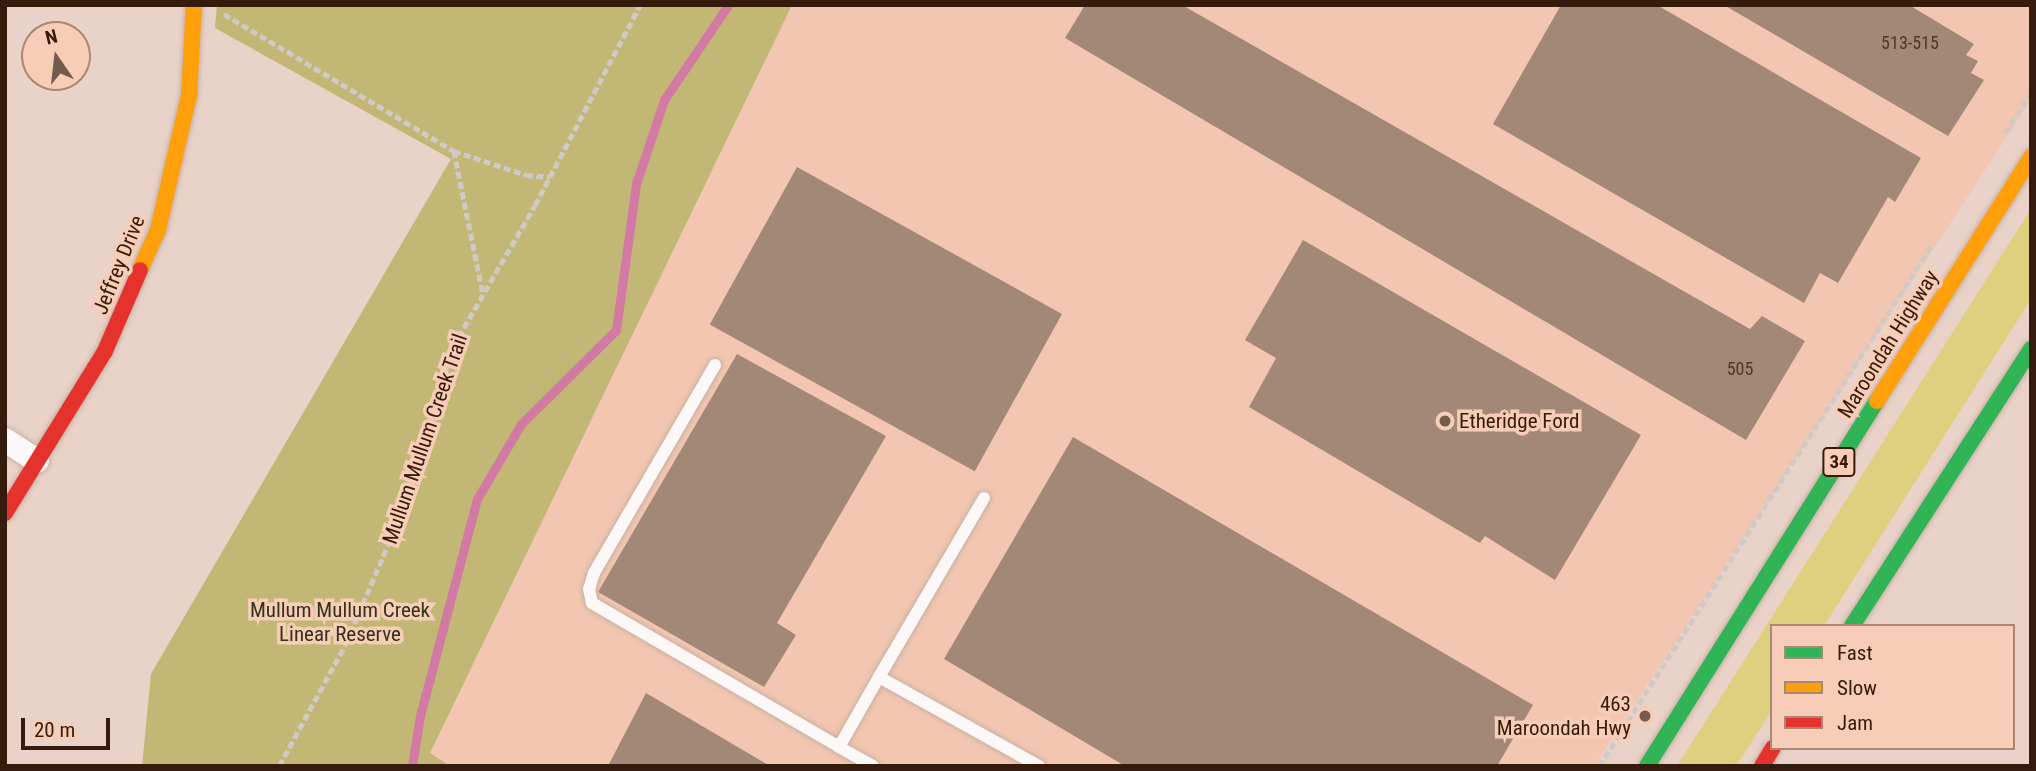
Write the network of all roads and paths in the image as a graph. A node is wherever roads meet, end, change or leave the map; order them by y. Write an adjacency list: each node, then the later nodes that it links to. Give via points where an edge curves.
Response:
1 (194, 5): 14 (main road, Jeffrey Drive, via 189,96 158,230 106,351)
2 (640, 5): 8 (path, Mullum Mullum Creek Trail)
3 (218, 11): 6 (path)
4 (2031, 93): 5 (path)
5 (2002, 137)
6 (454, 151): 8 (path, via 526,175); 10 (path)
7 (2031, 157): 25 (main road, Maroondah Highway / 34)
8 (550, 177): 10 (path, Mullum Mullum Creek Trail)
9 (1937, 238): 24 (path)
10 (483, 294): 21 (path, Mullum Mullum Creek Trail, via 453,346 401,514 346,643)
11 (2031, 349): 17 (main road)
12 (715, 365): 19 (lane, via 594,573 589,589 592,603)
13 (5, 440): 14 (street)
14 (37, 461): 16 (main road, Jeffrey Drive)
15 (984, 498): 18 (lane)
16 (5, 513)
17 (1853, 624)
18 (879, 677): 19 (lane); 23 (lane)
19 (839, 747): 22 (lane)
20 (1772, 750): 26 (main road)
21 (279, 766)
22 (873, 766)
23 (1039, 766)
24 (1599, 766)
25 (1647, 766)
26 (1762, 766)

